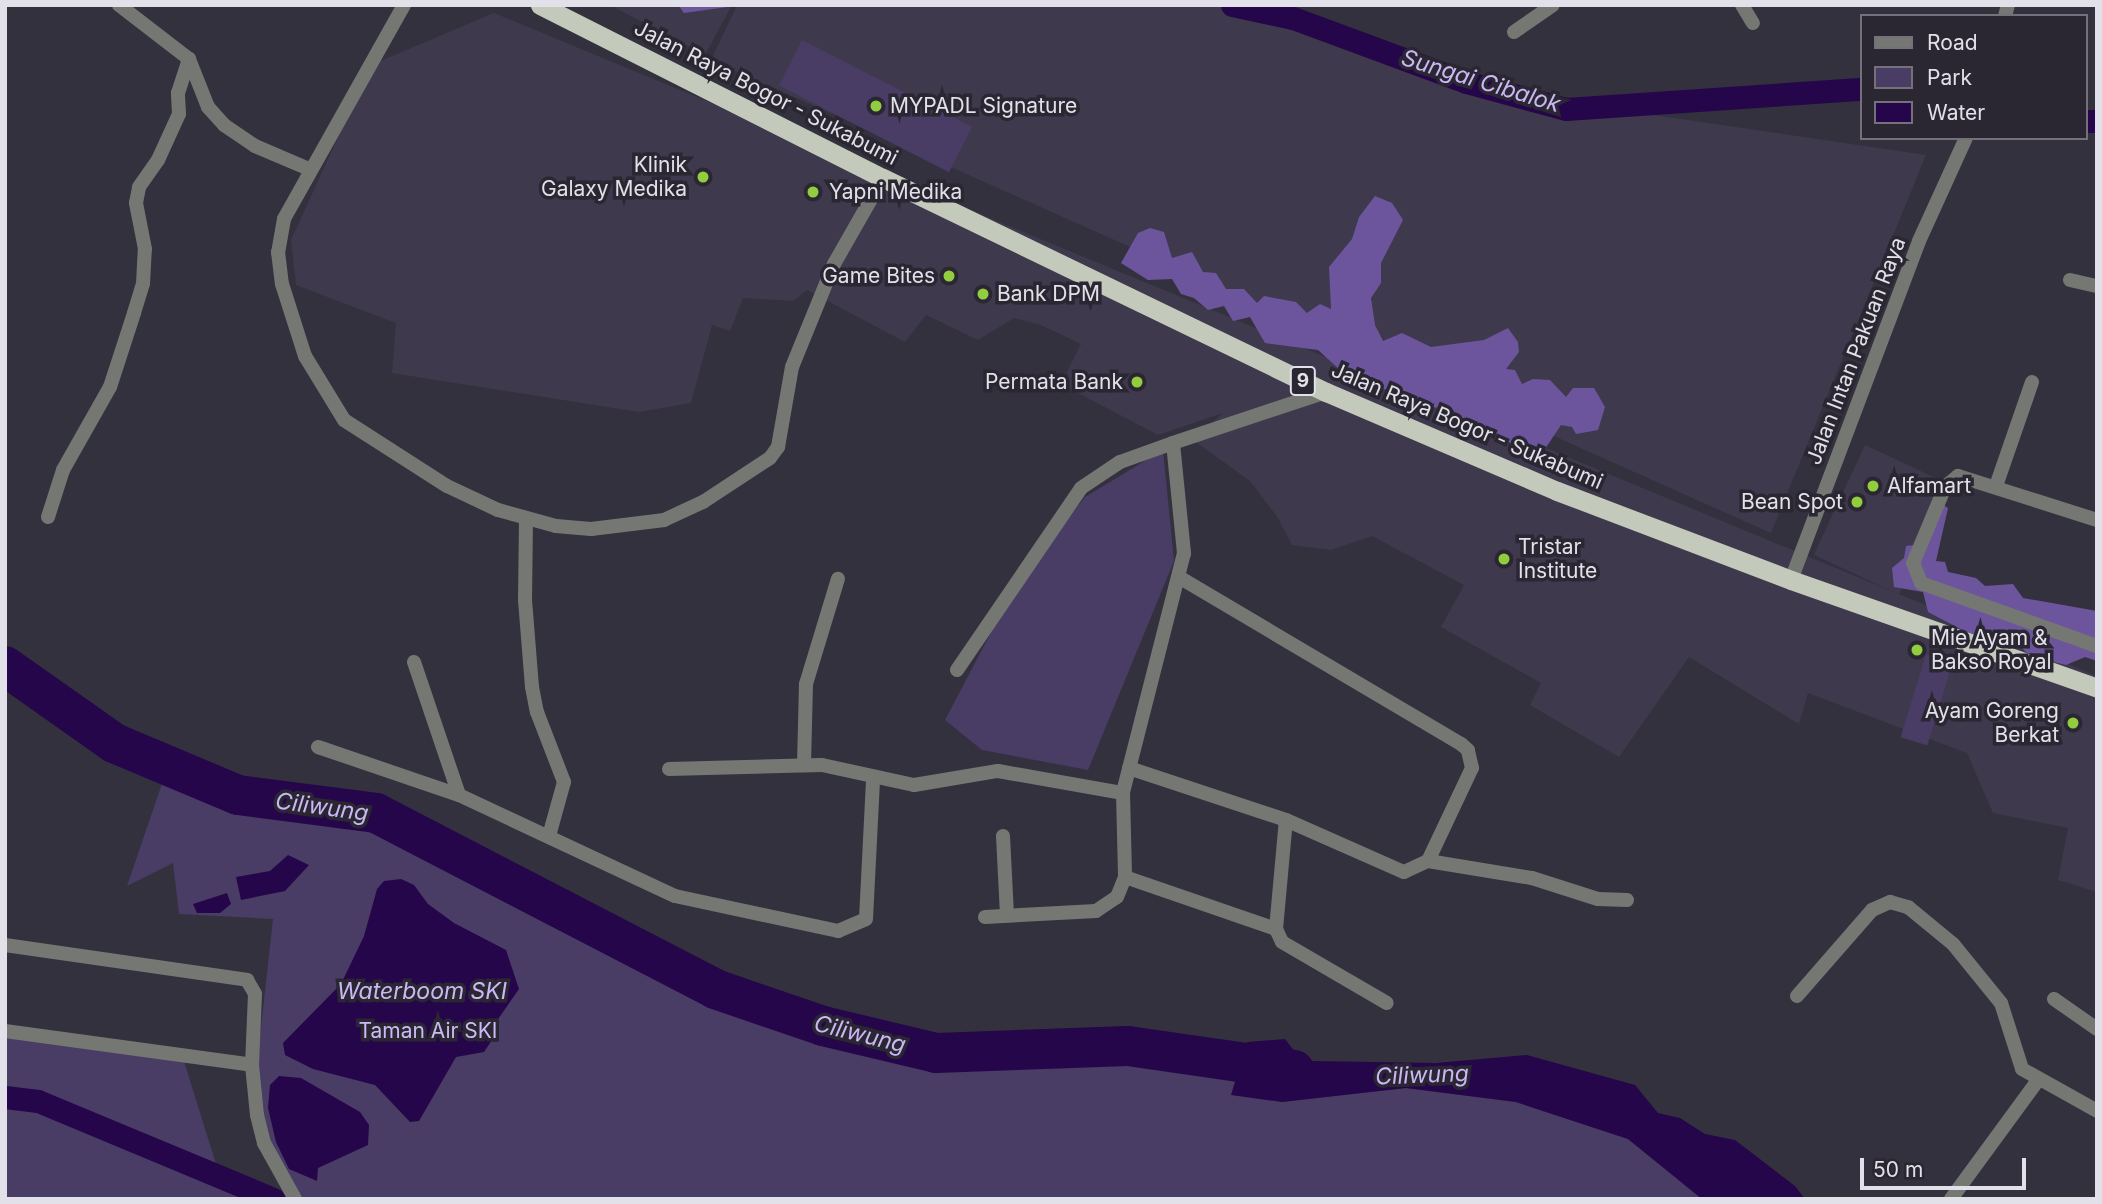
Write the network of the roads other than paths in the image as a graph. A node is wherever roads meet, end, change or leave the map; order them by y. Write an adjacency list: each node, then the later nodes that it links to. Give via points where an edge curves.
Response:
1 (119, 5): 8 (street)
2 (404, 5): 10 (street)
3 (540, 5): 11 (highway, Jalan Raya Bogor - Sukabumi / 9)
4 (1553, 5): 7 (street)
5 (1742, 5): 6 (street)
6 (1754, 23)
7 (1514, 32)
8 (189, 59): 10 (street, via 208,107 224,125 255,146); 18 (street, via 178,93 179,114 137,195 145,249 135,313 110,387 63,470)
9 (1963, 144): 23 (street, Jalan Intan Pakuan Raya, via 1919,242)
10 (309, 169): 19 (street, via 284,219 278,252 282,284 305,356 344,420 447,486)
11 (883, 178): 15 (highway, Jalan Raya Bogor - Sukabumi / 9); 19 (street, via 834,264 792,367 778,447 771,458 703,502 664,520 591,529)
12 (2070, 280): 13 (street)
13 (2097, 286)
14 (2032, 382): 17 (street)
15 (1326, 392): 16 (street); 23 (highway, Jalan Raya Bogor - Sukabumi / 9, via 1557,491)
16 (1173, 443): 21 (street, via 1185,533); 26 (street, via 1120,462 1081,488)
17 (1996, 486): 20 (street); 24 (street, via 1964,476 1948,482 1913,563 1916,578)
18 (48, 517)
19 (526, 519): 36 (street, via 525,600 533,687 537,712 564,782)
20 (2097, 520)
21 (1180, 578): 30 (street); 38 (street, via 1468,750 1472,768)
22 (838, 579): 29 (street, via 805,691)
23 (1791, 580): 27 (highway, Jalan Raya Bogor - Sukabumi / 9)
24 (2097, 646)
25 (414, 662): 34 (street)
26 (957, 670)
27 (2097, 688)
28 (318, 747): 34 (street)
29 (804, 765): 31 (street); 32 (street)
30 (1129, 768): 33 (street); 35 (street)
31 (668, 769)
32 (873, 779): 33 (street, via 914,785 998,771); 36 (street, via 866,919 838,931 675,896)
33 (1124, 793): 39 (street)
34 (459, 795): 36 (street)
35 (1286, 820): 38 (street, via 1404,872); 43 (street)
36 (549, 836)
37 (1003, 836): 41 (street)
38 (1428, 861): 40 (street, via 1532,878 1598,899)
39 (1125, 877): 41 (street, via 1117,897 1096,911); 43 (street)
40 (1627, 900)
41 (1007, 914): 42 (street)
42 (985, 917)
43 (1276, 929): 47 (street, via 1282,942)
44 (5, 945): 50 (street, via 247,980 255,994)
45 (1797, 996): 51 (street, via 1872,910 1890,902 1908,907 1980,975 2001,1003 2022,1069)
46 (2054, 999): 48 (street)
47 (1387, 1003)
48 (2097, 1029)
49 (5, 1031): 50 (street)
50 (253, 1065): 53 (street, via 264,1143)
51 (2038, 1080): 52 (street); 54 (street)
52 (2097, 1111)
53 (295, 1199)
54 (1951, 1199)

